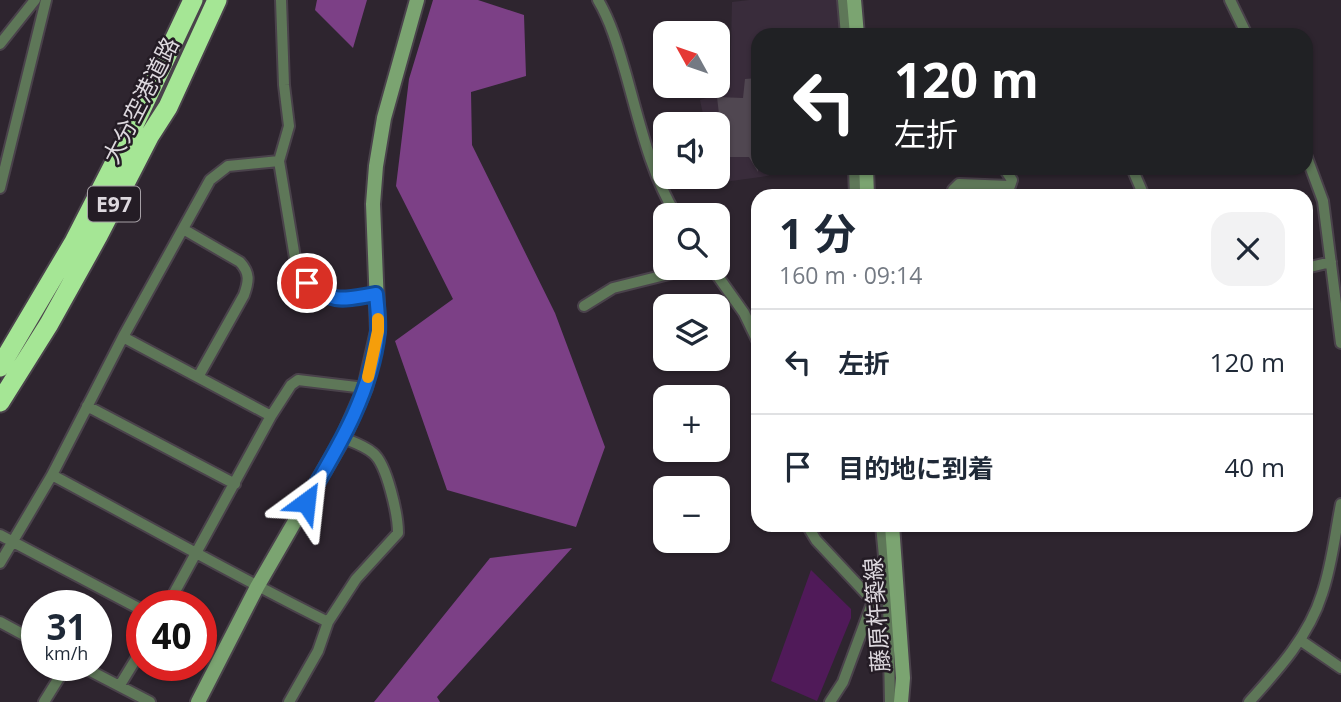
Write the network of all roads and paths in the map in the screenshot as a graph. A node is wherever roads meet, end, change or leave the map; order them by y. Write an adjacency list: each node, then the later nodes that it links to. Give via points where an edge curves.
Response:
1 (35, 0): 14 (street)
2 (46, 0): 18 (street)
3 (192, 0): 31 (highway, 大分空港道路 / E97, via 74,242)
4 (217, 0): 34 (highway, 大分空港道路 / E97, via 168,107 49,324)
5 (281, 0): 15 (street, via 289,127)
6 (417, 0): 26 (street, via 384,118 376,166)
7 (598, 0): 20 (street, via 619,49 648,151)
8 (843, 0): 11 (street)
9 (855, 0): 12 (street)
10 (1230, 0): 13 (street)
11 (845, 28)
12 (857, 28)
13 (1244, 28)
14 (0, 44)
15 (279, 161): 21 (street, via 228,166 211,180); 26 (street, via 297,270 323,296 337,300)
16 (1313, 174): 22 (street, via 1323,201)
17 (1009, 175): 19 (street, via 1010,186 959,184)
18 (0, 188)
19 (954, 189)
20 (669, 203)
21 (183, 229): 29 (street); 32 (street, via 247,270 244,295)
22 (1331, 262): 23 (street); 30 (street)
23 (1313, 266)
24 (653, 278): 27 (street, via 613,288)
25 (721, 280): 28 (street)
26 (376, 294): 33 (street, via 378,331)
27 (584, 306)
28 (751, 328)
29 (123, 337): 32 (street); 35 (street)
30 (1341, 343)
31 (0, 367)
32 (198, 377): 36 (street)
33 (365, 388): 36 (street, via 298,380); 37 (street)
34 (0, 402)
35 (87, 406): 38 (street); 39 (street)
36 (271, 416): 39 (street)
37 (343, 438): 48 (street); 54 (street, via 380,460 398,533 356,579)
38 (52, 475): 45 (street); 46 (street)
39 (235, 484): 46 (street)
40 (1341, 504): 56 (street, via 1322,596)
41 (811, 532): 51 (street)
42 (882, 532): 50 (street)
43 (892, 532): 50 (street, 藤原杵築線)
44 (0, 535): 45 (street)
45 (12, 542): 47 (street); 52 (street)
46 (197, 552): 48 (street); 49 (street)
47 (0, 563)
48 (257, 587): 54 (street); 64 (street)
49 (176, 590)
50 (893, 596): 51 (street); 67 (street); 68 (street, 藤原杵築線, via 904,678)
51 (873, 601): 66 (street, via 843,682)
52 (126, 602)
53 (0, 622): 55 (street)
54 (328, 622): 65 (street, via 318,651)
55 (21, 633)
56 (1300, 640): 57 (street); 69 (street)
57 (1341, 668)
58 (126, 675): 61 (street)
59 (57, 681): 62 (street)
60 (112, 681): 61 (street)
61 (120, 685): 63 (street)
62 (44, 702)
63 (150, 702)
64 (198, 702)
65 (289, 702)
66 (830, 702)
67 (890, 702)
68 (901, 702)
69 (1249, 702)

